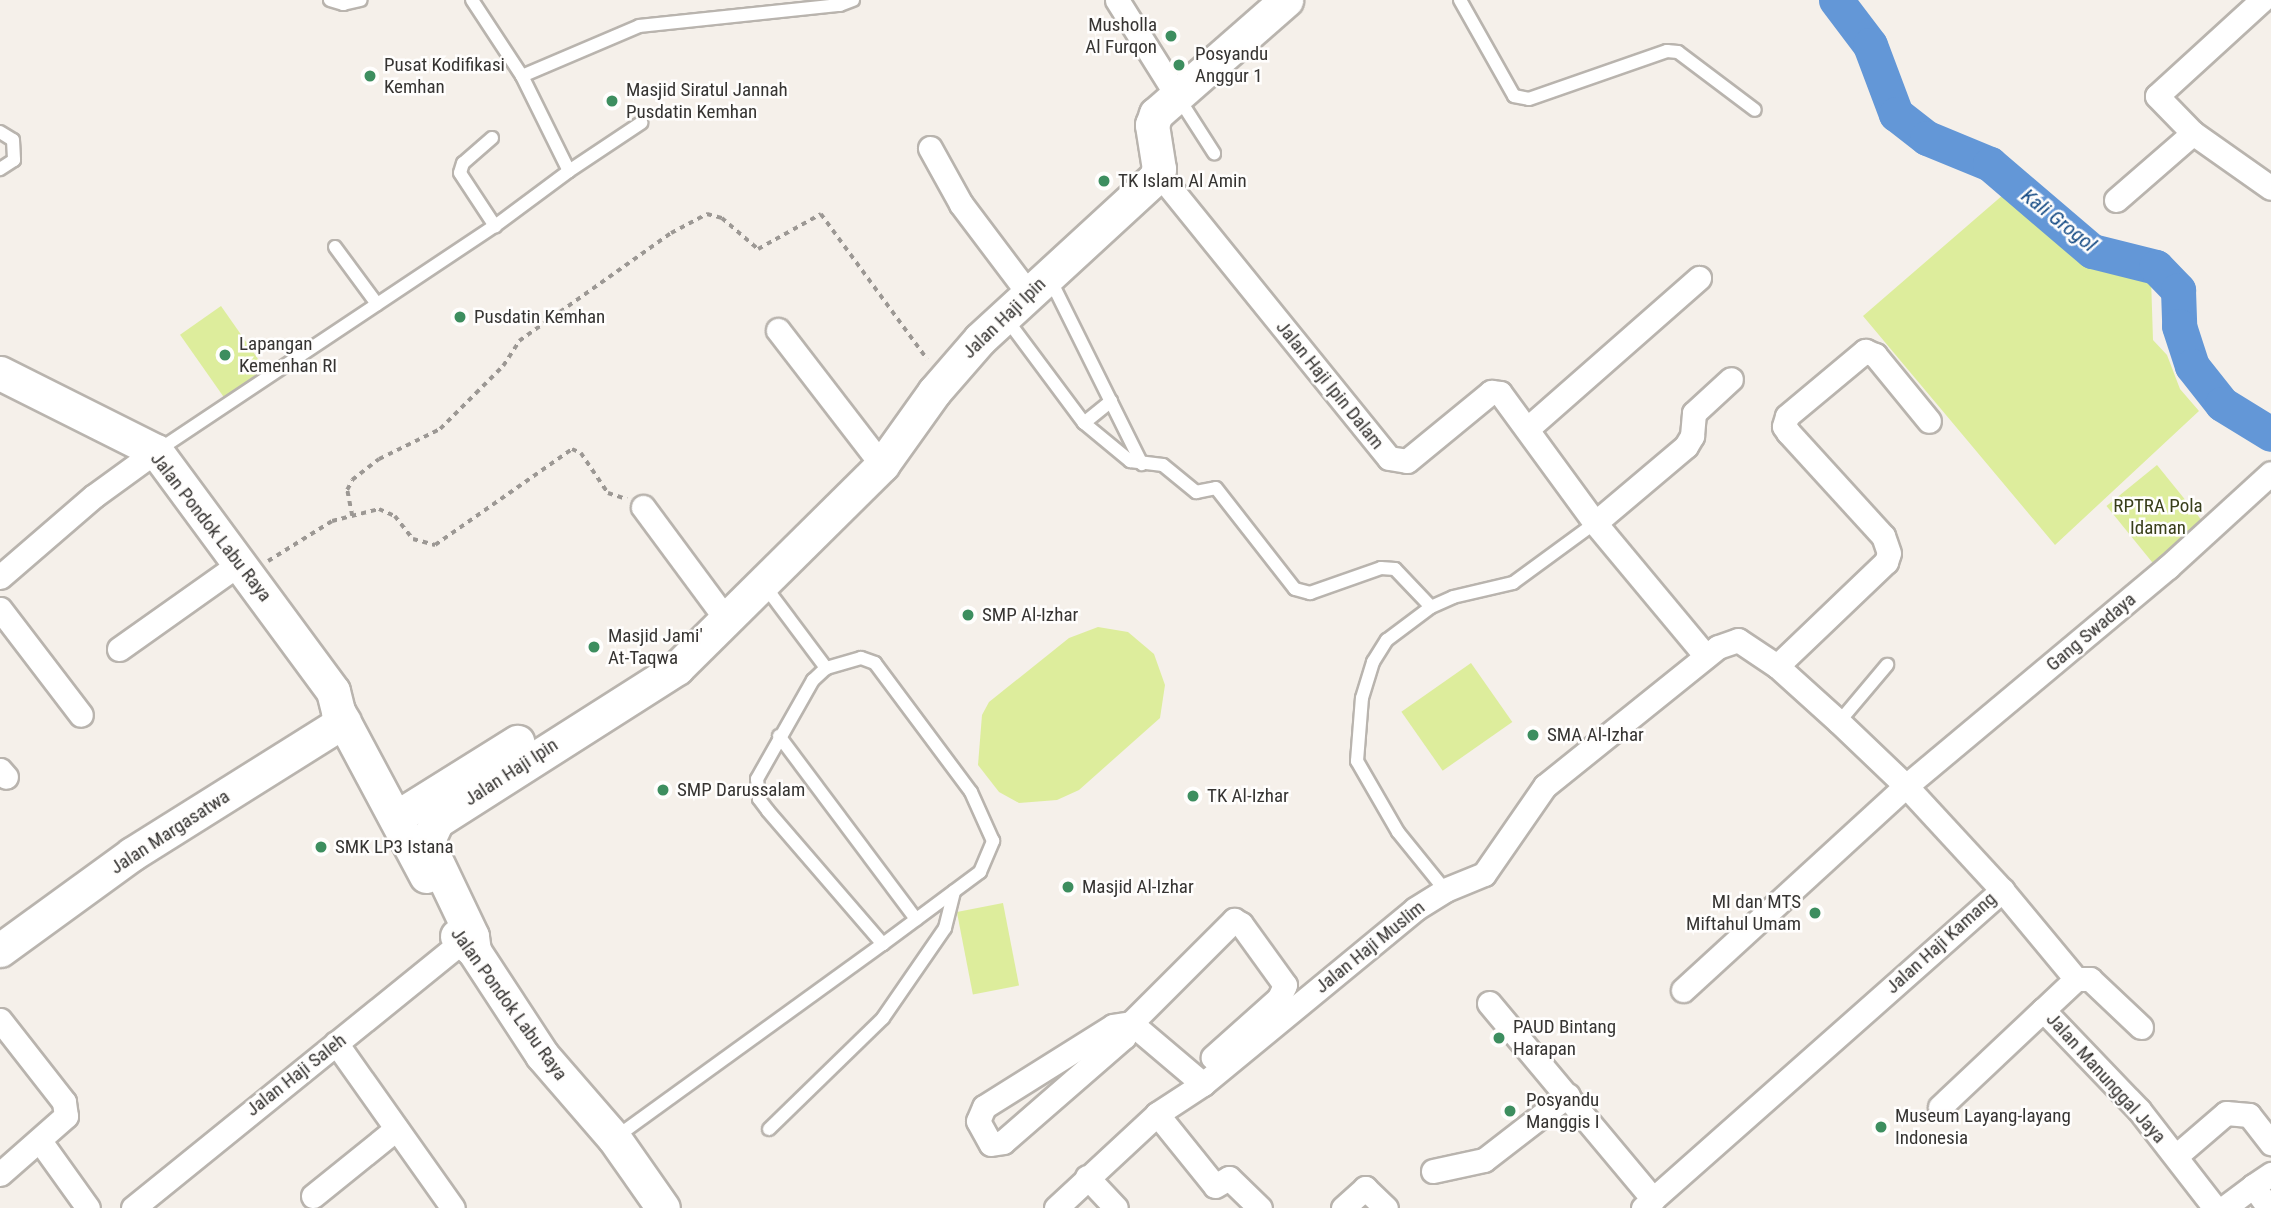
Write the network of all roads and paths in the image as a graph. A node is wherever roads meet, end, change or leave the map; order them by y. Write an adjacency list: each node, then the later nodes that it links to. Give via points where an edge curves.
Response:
1 (330, 0): 2 (lane, via 342,4)
2 (361, 0)
3 (472, 0): 11 (lane)
4 (853, 0): 9 (lane)
5 (1117, 0): 12 (street)
6 (1286, 0): 12 (main road)
7 (1461, 0): 13 (lane, via 1514,96 1529,99 1667,51 1678,52)
8 (2262, 0): 16 (street, via 2160,91 2159,101)
9 (840, 3): 10 (lane)
10 (778, 5): 11 (lane, via 639,26)
11 (522, 76): 21 (lane)
12 (1176, 94): 19 (lane); 22 (main road, via 1153,120)
13 (1755, 110)
14 (640, 123): 21 (lane)
15 (0, 132): 20 (lane, via 13,140 13,160)
16 (2193, 133): 23 (street); 24 (street)
17 (492, 138): 25 (lane, via 463,163 460,173)
18 (930, 148): 28 (street, via 961,204)
19 (1214, 153)
20 (0, 169)
21 (569, 171): 25 (lane)
22 (1159, 174): 28 (main road, Jalan Haji Ipin); 39 (street, Jalan Haji Ipin Dalam, via 1389,458 1407,461 1491,392 1500,393)
23 (2271, 188)
24 (2116, 200)
25 (495, 226): 29 (lane)
26 (335, 247): 29 (lane)
27 (1699, 278): 39 (street)
28 (1039, 284): 30 (main road, Jalan Haji Ipin); 36 (lane)
29 (377, 304): 40 (lane)
30 (1003, 315): 34 (main road, Jalan Haji Ipin); 38 (lane)
31 (778, 330): 42 (street)
32 (0, 373): 40 (main road, Jalan Pondok Labu Raya)
33 (1731, 379): 46 (street, via 1694,412 1692,436 1686,446)
34 (943, 381): 42 (main road, Jalan Haji Ipin); 45 (path, via 821,214 758,249 723,218 707,214 671,233 519,341 503,366 440,429 379,458 352,480 347,490)
35 (0, 389): 40 (main road, Jalan Pondok Labu Raya)
36 (1111, 401): 38 (lane); 41 (lane)
37 (1929, 421): 56 (street, via 1875,355 1865,351 1787,416 1784,426 1788,432 1882,536 1889,553 1886,562)
38 (1084, 423): 41 (lane, via 1116,451)
39 (1527, 429): 46 (street, Jalan Haji Ipin Dalam)
40 (151, 455): 47 (main road, Jalan Pondok Labu Raya); 48 (street, via 94,496)
41 (1142, 464): 50 (lane, via 1163,465 1196,492 1216,488 1295,589 1310,593 1381,568 1395,569)
42 (882, 465): 49 (main road, Jalan Haji Ipin)
43 (2271, 473): 63 (street, Gang Swadaya, via 2168,567)
44 (643, 507): 45 (path, via 608,493 581,453 572,449 435,545 413,539 395,516 379,509); 52 (street)
45 (352, 516): 47 (path)
46 (1595, 523): 50 (lane, via 1513,583); 54 (street, Jalan Haji Ipin Dalam)
47 (232, 562): 53 (street); 58 (main road, Jalan Pondok Labu Raya)
48 (0, 577)
49 (764, 584): 52 (main road, Jalan Haji Ipin); 57 (lane)
50 (1431, 607): 65 (lane, via 1387,640 1373,662 1362,698 1357,761 1398,832)
51 (0, 609): 59 (street)
52 (726, 619): 62 (main road, Jalan Haji Ipin, via 700,642 666,653)
53 (119, 649)
54 (1706, 656): 56 (street, Jalan Haji Kamang, via 1738,640); 65 (street, Jalan Haji Muslim, via 1545,786 1522,814 1493,867)
55 (1887, 665): 60 (lane)
56 (1777, 666): 60 (street, Jalan Haji Kamang)
57 (826, 668): 61 (lane, via 803,693); 67 (lane, via 860,658 875,663 971,792 993,841 980,872)
58 (325, 695): 64 (main road, Jalan Pondok Labu Raya); 71 (main road, Jalan Margasatwa, via 132,854)
59 (81, 715)
60 (1839, 722): 63 (street, Jalan Haji Kamang)
61 (779, 736): 68 (lane); 69 (lane, via 757,779 759,799)
62 (533, 745): 64 (main road, Jalan Haji Ipin); 70 (main road, Jalan Haji Ipin, via 437,821 429,838 436,864 472,936)
63 (1906, 786): 66 (street, Jalan Haji Kamang); 73 (street, Gang Swadaya)
64 (397, 817): 70 (main road, Jalan Pondok Labu Raya)
65 (1445, 890): 80 (street, Jalan Haji Muslim)
66 (2002, 890): 72 (street); 95 (street, Jalan Haji Kamang)
67 (954, 891): 68 (lane); 85 (lane, via 945,928 883,1018)
68 (916, 919): 69 (lane)
69 (883, 944): 86 (lane)
70 (467, 947): 79 (street, Jalan Haji Saleh); 86 (main road, Jalan Pondok Labu Raya, via 542,1055)
71 (0, 950)
72 (2076, 979): 75 (street, Jalan Manunggal Jaya); 78 (street, via 2090,979)
73 (1683, 990)
74 (1489, 1003): 81 (street)
75 (2043, 1010): 82 (street); 89 (street, Jalan Manunggal Jaya)
76 (0, 1020): 87 (street, via 64,1102 66,1116)
77 (1131, 1023): 77 (street, via 1124,1037 1003,1142 991,1143 980,1130 977,1113 984,1107 1113,1027); 80 (street); 80 (street, via 1226,925 1234,920 1241,924 1283,977 1283,992)
78 (2141, 1027)
79 (336, 1043): 84 (street); 97 (street, Jalan Haji Saleh)
80 (1198, 1079): 83 (street, Jalan Haji Muslim)
81 (1568, 1095): 90 (street, via 1485,1160); 95 (street)
82 (1940, 1107)
83 (1157, 1114): 92 (street, Jalan Haji Muslim); 102 (street, via 1216,1186 1229,1178)
84 (397, 1129): 94 (street); 98 (street)
85 (769, 1129)
86 (614, 1138): 99 (main road, Jalan Pondok Labu Raya)
87 (40, 1141): 91 (street); 96 (street)
88 (2271, 1143): 89 (street, via 2249,1115 2226,1113)
89 (2176, 1156): 105 (street, Jalan Manunggal Jaya)
90 (1433, 1171)
91 (0, 1174)
92 (1087, 1177): 100 (street, Jalan Haji Muslim); 101 (street)
93 (2262, 1180): 106 (street); 107 (street)
94 (313, 1196)
95 (1648, 1204)
96 (88, 1208)
97 (132, 1208)
98 (453, 1208)
99 (663, 1208)
100 (1056, 1208)
101 (1116, 1208)
102 (1260, 1208)
103 (1343, 1208): 104 (street, via 1365,1188)
104 (1386, 1208)
105 (2214, 1208)
106 (2224, 1208)
107 (2269, 1208)

